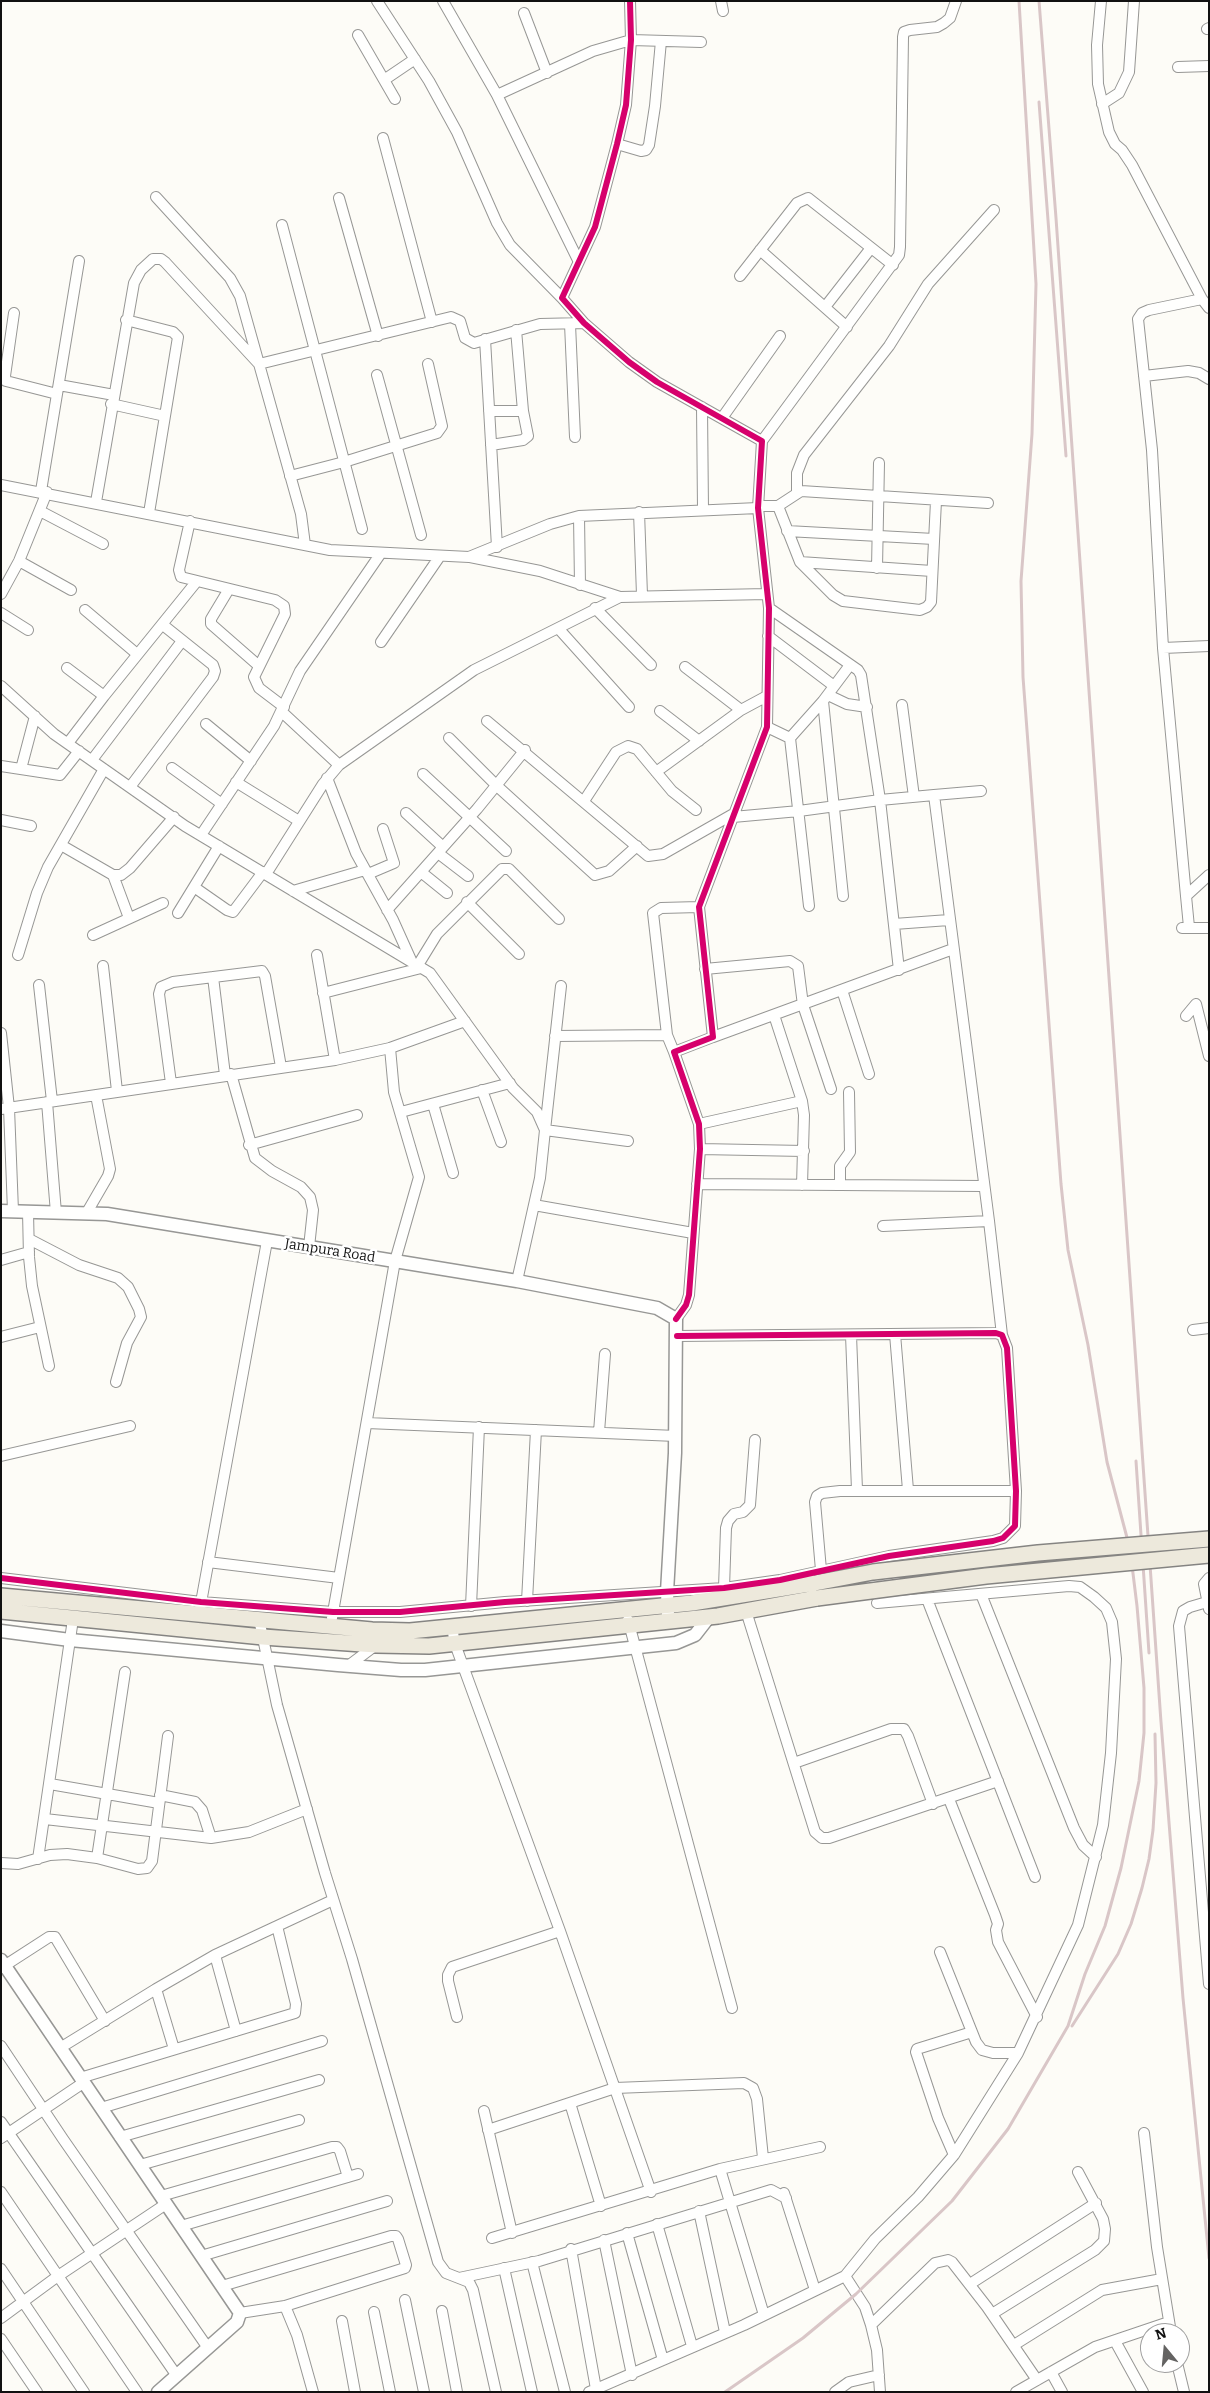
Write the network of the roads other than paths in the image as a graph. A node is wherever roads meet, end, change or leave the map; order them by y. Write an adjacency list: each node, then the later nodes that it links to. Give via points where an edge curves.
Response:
1 (377, 1): 12 (street)
2 (443, 1): 17 (street)
3 (630, 1): 9 (street)
4 (956, 1): 30 (street, via 950,18 944,23 904,32 900,247)
5 (1101, 1): 19 (street, via 1097,45)
6 (1134, 1): 19 (street, via 1129,72 1119,93)
7 (524, 13): 15 (street)
8 (358, 35): 16 (street)
9 (631, 40): 10 (street); 15 (street, via 593,51); 21 (street, via 626,105)
10 (661, 41): 11 (street); 21 (street, via 649,145 641,151)
11 (701, 42)
12 (415, 59): 16 (street); 32 (street, via 457,132 510,245)
13 (1209, 66): 14 (street)
14 (1178, 67)
15 (547, 73): 17 (street)
16 (384, 80): 18 (street)
17 (497, 95): 28 (street)
18 (395, 99)
19 (1102, 104): 33 (street, via 1109,132 1132,165)
20 (383, 138): 37 (street)
21 (617, 144): 28 (street, via 595,227)
22 (156, 197): 46 (street, via 236,288)
23 (338, 198): 42 (street)
24 (994, 210): 67 (street, via 928,284 889,346 804,455 797,473)
25 (282, 225): 45 (street)
26 (872, 248): 27 (street, via 808,198 797,203); 30 (street); 34 (street)
27 (760, 250): 31 (street); 34 (street)
28 (578, 260): 32 (street)
29 (79, 261): 51 (street)
30 (893, 265): 40 (street)
31 (740, 276)
32 (562, 298): 38 (street)
33 (1206, 304): 49 (street, via 1142,313 1138,319)
34 (825, 307): 40 (street)
35 (14, 313): 51 (street, via 6,381)
36 (126, 320): 46 (street, via 136,276 153,259 161,259); 52 (street); 56 (street, via 177,335)
37 (432, 322): 42 (street); 44 (street, via 451,318 462,323 467,341 474,343)
38 (584, 323): 39 (street); 53 (street, via 657,382)
39 (570, 324): 41 (street, via 540,324); 58 (street)
40 (847, 327): 59 (street)
41 (516, 330): 44 (street); 55 (street)
42 (378, 336): 45 (street)
43 (780, 336): 57 (street)
44 (485, 339): 54 (street)
45 (314, 352): 46 (street); 62 (street)
46 (259, 364): 64 (street)
47 (428, 364): 61 (street, via 441,430)
48 (377, 375): 61 (street)
49 (1144, 376): 50 (street, via 1188,371); 114 (street, via 1152,450)
50 (1209, 379)
51 (58, 389): 52 (street); 66 (street)
52 (113, 400): 56 (street); 70 (street)
53 (702, 407): 57 (street); 74 (street)
54 (489, 411): 55 (street); 60 (street)
55 (523, 411): 60 (street, via 526,439)
56 (165, 416): 77 (street)
57 (722, 418): 59 (street)
58 (575, 437)
59 (762, 441): 73 (street)
60 (491, 445): 87 (street)
61 (398, 446): 62 (street); 82 (street)
62 (344, 462): 64 (street); 80 (street)
63 (879, 463): 68 (street)
64 (290, 476): 86 (street, via 304,523)
65 (1, 484): 66 (street)
66 (44, 492): 70 (street); 75 (street)
67 (797, 492): 68 (street); 72 (street)
68 (878, 497): 69 (street); 83 (street)
69 (936, 501): 71 (street); 84 (street)
70 (96, 502): 77 (street)
71 (988, 503)
72 (778, 506): 73 (street); 81 (street)
73 (758, 507): 74 (street); 100 (street)
74 (703, 510): 76 (street)
75 (40, 511): 85 (street); 91 (street)
76 (639, 512): 78 (street); 101 (street)
77 (149, 513): 79 (street)
78 (579, 516): 87 (street, via 550,524); 96 (street)
79 (190, 522): 86 (street); 95 (street, via 179,573 181,577)
80 (362, 529)
81 (787, 531): 83 (street); 92 (street)
82 (421, 535)
83 (876, 536): 84 (street); 93 (street)
84 (934, 539): 94 (street)
85 (103, 544)
86 (304, 545): 88 (street)
87 (497, 547): 90 (street)
88 (380, 553): 89 (street); 130 (street, via 300,672)
89 (440, 556): 90 (street); 112 (street)
90 (469, 557): 96 (street, via 540,572)
91 (19, 562): 98 (street); 99 (street)
92 (800, 562): 93 (street); 94 (street, via 832,595 843,601 920,610 931,602)
93 (877, 568): 94 (street)
94 (932, 571)
95 (197, 581): 97 (street); 107 (street)
96 (580, 585): 102 (street)
97 (229, 589): 118 (street, via 211,624); 118 (street, via 275,600 284,606 285,614)
98 (71, 590)
99 (1, 594)
100 (767, 594): 101 (street); 104 (street)
101 (642, 595): 102 (street)
102 (620, 597): 103 (street)
103 (595, 608): 108 (street); 116 (street)
104 (769, 608): 110 (street); 117 (street)
105 (85, 610): 115 (street)
106 (1, 613): 109 (street)
107 (163, 625): 111 (street); 115 (street)
108 (558, 628): 128 (street); 145 (street, via 474,670)
109 (28, 630)
110 (768, 636): 121 (street); 124 (street)
111 (182, 641): 143 (street); 155 (street, via 213,665 214,674)
112 (381, 642)
113 (1209, 646): 114 (street)
114 (1163, 648): 189 (street)
115 (137, 654): 123 (street)
116 (650, 665)
117 (850, 665): 121 (street); 129 (street, via 861,676)
118 (259, 666): 130 (street, via 254,677 256,685)
119 (685, 667): 131 (street)
120 (67, 668): 123 (street)
121 (834, 686): 125 (street)
122 (2, 687): 126 (street); 133 (street)
123 (104, 696): 140 (street)
124 (767, 696): 131 (street); 136 (street)
125 (826, 698): 129 (street); 138 (street); 162 (street)
126 (1, 700)
127 (902, 704): 158 (street)
128 (629, 707)
129 (867, 708): 159 (street)
130 (283, 710): 144 (street); 145 (street)
131 (741, 710): 139 (street)
132 (660, 711): 139 (street)
133 (35, 716): 140 (street); 149 (street)
134 (487, 721): 141 (street)
135 (206, 724): 144 (street)
136 (767, 728): 138 (street); 166 (street)
137 (449, 738): 154 (street)
138 (790, 738): 164 (street)
139 (700, 741): 150 (street)
140 (68, 744): 142 (street)
141 (525, 750): 154 (street); 160 (street)
142 (79, 751): 143 (street); 149 (street, via 60,775)
143 (92, 760): 148 (street)
144 (251, 761): 153 (street)
145 (339, 765): 152 (street)
146 (1, 766): 149 (street)
147 (172, 768): 161 (street)
148 (104, 769): 155 (street); 174 (street)
149 (21, 770)
150 (656, 772): 160 (street, via 637,750 622,748 616,752); 163 (street)
151 (423, 774): 168 (street)
152 (327, 778): 170 (street); 179 (street, via 351,841)
153 (236, 782): 161 (street); 170 (street)
154 (497, 786): 168 (street); 176 (street, via 595,875 609,871)
155 (130, 787): 167 (street)
156 (981, 791): 157 (street)
157 (934, 795): 158 (street); 198 (street)
158 (914, 797): 159 (street)
159 (880, 800): 162 (street); 199 (street)
160 (584, 801): 176 (street)
161 (222, 804): 173 (street)
162 (834, 806): 164 (street); 188 (street)
163 (696, 810)
164 (798, 811): 166 (street); 192 (street)
165 (406, 814): 177 (street)
166 (734, 815): 176 (street, via 663,854 648,856); 193 (street)
167 (174, 817): 173 (street); 182 (street, via 125,873)
168 (469, 818): 177 (street); 178 (street)
169 (1, 820): 171 (street)
170 (299, 821): 181 (street)
171 (31, 826)
172 (383, 829): 179 (street, via 394,863)
173 (201, 835): 175 (street)
174 (60, 846): 182 (street); 204 (street, via 37,893)
175 (219, 846): 181 (street); 185 (street)
176 (637, 846)
177 (441, 850): 180 (street); 184 (street)
178 (506, 851)
179 (367, 872): 186 (street); 194 (street)
180 (421, 872): 187 (street); 194 (street)
181 (264, 873): 185 (street, via 233,912); 186 (street)
182 (113, 875): 196 (street)
183 (1209, 875): 189 (street)
184 (468, 876)
185 (194, 887): 195 (street)
186 (293, 890): 206 (street)
187 (447, 894)
188 (843, 896)
189 (1186, 896): 200 (street, via 1186,928)
190 (467, 902): 197 (street, via 498,871 506,868); 203 (street); 206 (street, via 437,934)
191 (163, 903): 196 (street)
192 (809, 906)
193 (698, 907): 208 (street); 219 (street, via 661,908 653,913)
194 (387, 910): 206 (street)
195 (178, 913)
196 (129, 918): 201 (street)
197 (560, 919)
198 (950, 920): 199 (street); 202 (street)
199 (894, 924): 209 (street)
200 (1209, 928)
201 (93, 935)
202 (953, 949): 209 (street); 254 (street)
203 (519, 954)
204 (18, 955)
205 (316, 956): 214 (street)
206 (417, 965): 214 (street); 218 (street, via 430,973)
207 (103, 966): 234 (street)
208 (705, 968): 215 (street, via 790,961 798,966); 221 (street)
209 (899, 970): 213 (street)
210 (213, 977): 227 (street, via 264,973); 229 (street); 231 (street, via 172,982 159,990)
211 (39, 985): 238 (street)
212 (561, 986): 220 (street)
213 (842, 990): 215 (street); 228 (street)
214 (324, 992): 226 (street)
215 (803, 1004): 216 (street); 232 (street)
216 (774, 1015): 221 (street); 237 (street)
217 (1186, 1016): 225 (street, via 1196,1004)
218 (465, 1021): 223 (street); 230 (street)
219 (667, 1035): 220 (street); 224 (street)
220 (555, 1036): 244 (street)
221 (713, 1037): 224 (street)
222 (2, 1040): 240 (street)
223 (390, 1048): 226 (street); 241 (street, via 393,1082)
224 (674, 1052): 243 (street)
225 (1209, 1056)
226 (335, 1060): 227 (street)
227 (281, 1067): 229 (street)
228 (869, 1074)
229 (228, 1075): 231 (street); 247 (street)
230 (510, 1083): 233 (street); 244 (street, via 537,1112)
231 (170, 1084): 234 (street)
232 (831, 1089)
233 (482, 1090): 239 (street); 246 (street)
234 (117, 1092): 236 (street)
235 (849, 1092): 253 (street, via 850,1152 840,1166)
236 (96, 1095): 238 (street); 259 (street, via 110,1169)
237 (802, 1101): 243 (street); 249 (street)
238 (49, 1102): 240 (street); 258 (street)
239 (433, 1104): 241 (street); 250 (street)
240 (5, 1108): 256 (street)
241 (401, 1112): 268 (street, via 419,1177)
242 (357, 1116): 247 (street)
243 (699, 1124): 248 (street)
244 (545, 1130): 245 (street); 255 (street)
245 (628, 1141)
246 (501, 1142)
247 (249, 1145): 265 (street, via 261,1164 301,1187 310,1197 313,1210)
248 (700, 1149): 249 (street); 251 (street)
249 (804, 1151): 252 (street)
250 (453, 1173)
251 (697, 1184): 252 (street); 262 (street)
252 (802, 1185): 253 (street)
253 (840, 1185): 254 (street)
254 (983, 1186): 260 (street)
255 (534, 1205): 262 (street); 269 (street)
256 (7, 1211): 257 (street, Jampura Road)
257 (28, 1212): 258 (street, Jampura Road); 263 (street)
258 (56, 1213): 259 (street, Jampura Road)
259 (86, 1214): 264 (street, Jampura Road, via 107,1214)
260 (989, 1221): 261 (street); 276 (street)
261 (883, 1226)
262 (693, 1233): 270 (street, via 689,1295)
263 (28, 1239): 266 (street); 281 (street, via 80,1265 118,1278 128,1287 141,1317 127,1343)
264 (267, 1240): 265 (street, Jampura Road); 295 (street)
265 (309, 1247): 268 (street, Jampura Road)
266 (29, 1252): 267 (street); 271 (street)
267 (1, 1260)
268 (395, 1262): 269 (street, Jampura Road); 282 (street)
269 (517, 1281): 270 (street, Jampura Road, via 657,1308)
270 (676, 1319): 277 (street)
271 (40, 1327): 278 (street); 280 (street)
272 (1209, 1328): 273 (street)
273 (1193, 1330)
274 (851, 1334): 275 (street); 277 (street); 290 (street)
275 (896, 1334): 276 (street); 291 (street)
276 (1002, 1335): 292 (street, via 1007,1348)
277 (678, 1336): 287 (street)
278 (1, 1337)
279 (605, 1354): 286 (street)
280 (49, 1366)
281 (116, 1382)
282 (366, 1423): 284 (street); 298 (street)
283 (130, 1426): 289 (street)
284 (479, 1427): 285 (street); 306 (street)
285 (536, 1430): 286 (street); 304 (street)
286 (599, 1432): 287 (street)
287 (676, 1436): 307 (street)
288 (755, 1440): 300 (street, via 750,1505 743,1512 734,1514 726,1528)
289 (1, 1456)
290 (857, 1490): 291 (street); 296 (street, via 817,1496)
291 (908, 1490): 292 (street)
292 (1016, 1491): 296 (street, via 1015,1526 1003,1538 889,1556)
293 (1209, 1539): 296 (main road, bridge)
294 (1209, 1555): 311 (main road, bridge, via 986,1576 817,1598)
295 (208, 1562): 298 (street); 309 (street)
296 (818, 1576): 300 (street); 307 (main road, via 764,1593)
297 (1, 1578): 309 (street)
298 (339, 1578): 316 (street)
299 (1209, 1578): 308 (street, via 1204,1584)
300 (724, 1588): 307 (street)
301 (981, 1594): 303 (street); 341 (street, via 1074,1828 1083,1845); 341 (street, via 1080,1587 1106,1608 1112,1622 1116,1659 1111,1753)
302 (1, 1596): 309 (main road)
303 (927, 1599): 305 (street); 330 (street)
304 (527, 1601): 306 (street); 307 (street)
305 (877, 1603)
306 (471, 1606): 316 (street)
307 (668, 1606): 312 (main road); 314 (main road)
308 (1208, 1606): 352 (street, via 1190,1607 1184,1611 1179,1626)
309 (200, 1608): 315 (main road); 316 (street)
310 (1, 1611): 313 (main road)
311 (746, 1611): 312 (main road); 329 (street)
312 (709, 1617): 323 (street, via 689,1639)
313 (74, 1618): 319 (main road); 320 (street)
314 (627, 1618): 317 (main road); 321 (main road); 323 (street)
315 (259, 1619): 316 (main road); 319 (street)
316 (332, 1619): 317 (main road, via 410,1631)
317 (452, 1627): 321 (street)
318 (1, 1631): 320 (street)
319 (263, 1637): 322 (main road); 324 (street)
320 (70, 1640): 324 (street); 331 (street)
321 (455, 1644): 322 (main road); 326 (street)
322 (376, 1645): 325 (street)
323 (635, 1648): 326 (street); 354 (street)
324 (267, 1658): 325 (street); 336 (street)
325 (348, 1666): 326 (street, via 401,1670)
326 (463, 1666): 348 (street)
327 (126, 1672): 332 (street)
328 (168, 1736): 334 (street)
329 (794, 1763): 335 (street, via 890,1729 904,1729); 335 (street, via 815,1832 822,1838)
330 (998, 1781): 333 (street); 345 (street)
331 (50, 1784): 332 (street); 337 (street)
332 (108, 1794): 334 (street); 338 (street)
333 (949, 1798): 335 (street); 356 (street, via 996,1915 998,1942)
334 (160, 1799): 339 (street); 340 (street, via 195,1802 202,1810)
335 (932, 1804)
336 (307, 1810): 340 (street, via 249,1832); 346 (street)
337 (45, 1819): 338 (street); 343 (street)
338 (103, 1826): 339 (street); 342 (street)
339 (155, 1832): 340 (street); 342 (street, via 152,1861 147,1868 138,1869)
340 (211, 1838)
341 (1096, 1857): 356 (street, via 1078,1925)
342 (97, 1858): 343 (street, via 58,1854)
343 (38, 1859): 344 (street, via 18,1864)
344 (1, 1863)
345 (1035, 1877)
346 (333, 1900): 347 (street); 407 (street, via 438,2262 446,2273)
347 (277, 1926): 350 (street); 358 (street, via 297,2012)
348 (560, 1931): 355 (street, via 452,1968 448,1981); 367 (street)
349 (940, 1952): 359 (street)
350 (215, 1956): 353 (street); 358 (street)
351 (2, 1965): 357 (street, via 55,1937); 362 (street)
352 (1209, 1984)
353 (156, 1989): 357 (street); 363 (street)
354 (732, 2008)
355 (457, 2017)
356 (1036, 2017): 364 (street)
357 (104, 2021): 362 (street)
358 (236, 2031): 363 (street)
359 (972, 2032): 364 (street, via 982,2050); 379 (street, via 916,2052)
360 (322, 2041): 369 (street)
361 (1, 2046): 370 (street)
362 (60, 2048): 365 (street)
363 (174, 2049): 365 (street)
364 (1018, 2053): 379 (street)
365 (82, 2080): 369 (street); 370 (street)
366 (319, 2080): 377 (street)
367 (614, 2088): 368 (street); 380 (street, via 750,2085 757,2100); 385 (street)
368 (570, 2103): 374 (street); 390 (street)
369 (101, 2108): 377 (street)
370 (43, 2110): 376 (street); 394 (street)
371 (484, 2111): 374 (street)
372 (299, 2120): 381 (street)
373 (1, 2122): 376 (street)
374 (488, 2130): 395 (street)
375 (1144, 2133): 408 (street)
376 (5, 2136): 400 (street)
377 (120, 2137): 381 (street)
378 (820, 2147): 380 (street)
379 (954, 2155): 406 (street)
380 (764, 2158): 382 (street)
381 (140, 2166): 386 (street)
382 (720, 2170): 385 (street); 389 (street)
383 (1078, 2172): 388 (street)
384 (1, 2192): 405 (street)
385 (651, 2192): 390 (street)
386 (163, 2200): 393 (street); 393 (street, via 332,2147 340,2151 353,2176); 394 (street)
387 (387, 2201): 401 (street)
388 (1096, 2203): 409 (street); 418 (street, via 1105,2229 1100,2246)
389 (730, 2204): 391 (street); 411 (street, via 771,2190 784,2194); 419 (street)
390 (601, 2206): 395 (street)
391 (699, 2211): 392 (street); 424 (street)
392 (657, 2224): 396 (street); 429 (street)
393 (181, 2226): 401 (street)
394 (126, 2232): 400 (street); 430 (street)
395 (512, 2232): 397 (street)
396 (627, 2233): 398 (street); 431 (street)
397 (492, 2238)
398 (604, 2240): 399 (street); 434 (street)
399 (571, 2249): 402 (street); 438 (street)
400 (92, 2254): 405 (street); 435 (street)
401 (202, 2256): 410 (street)
402 (532, 2262): 403 (street); 450 (street)
403 (504, 2268): 407 (street); 449 (street)
404 (1, 2269): 413 (street)
405 (58, 2276): 413 (street); 441 (street)
406 (845, 2276): 411 (street); 423 (street, via 865,2307)
407 (458, 2278): 448 (street, via 469,2282 474,2290)
408 (1162, 2279): 422 (street); 428 (street, via 1102,2290)
409 (970, 2284): 418 (street); 423 (street, via 952,2262 940,2261)
410 (222, 2286): 414 (street, via 394,2236 398,2239 405,2268); 417 (street)
411 (815, 2290): 419 (street)
412 (405, 2300): 446 (street)
413 (23, 2302): 420 (street); 440 (street)
414 (285, 2306): 417 (street); 443 (street)
415 (442, 2311): 447 (street)
416 (374, 2312): 445 (street)
417 (240, 2314): 430 (street, via 237,2322)
418 (992, 2314): 428 (street)
419 (764, 2315): 424 (street)
420 (1, 2318)
421 (342, 2321): 444 (street)
422 (1169, 2323)
423 (871, 2325): 436 (street)
424 (725, 2332): 429 (street)
425 (1140, 2335): 427 (street)
426 (1, 2339): 439 (street)
427 (1115, 2340): 432 (street, via 1095,2346); 455 (street)
428 (1014, 2345): 437 (street)
429 (692, 2346): 431 (street)
430 (208, 2348): 435 (street)
431 (663, 2360): 434 (street)
432 (1051, 2372): 437 (street); 454 (street)
433 (1179, 2373): 456 (street)
434 (632, 2375): 438 (street)
435 (176, 2376): 442 (street)
436 (879, 2376): 451 (street, via 849,2382); 452 (street)
437 (1037, 2380): 453 (street)
438 (593, 2390)
439 (37, 2392)
440 (84, 2392)
441 (137, 2392)
442 (158, 2392)
443 (313, 2392)
444 (355, 2392)
445 (390, 2392)
446 (424, 2392)
447 (458, 2392)
448 (496, 2392)
449 (532, 2392)
450 (565, 2392)
451 (835, 2392)
452 (880, 2392)
453 (1016, 2392)
454 (1062, 2392)
455 (1143, 2392)
456 (1184, 2392)

